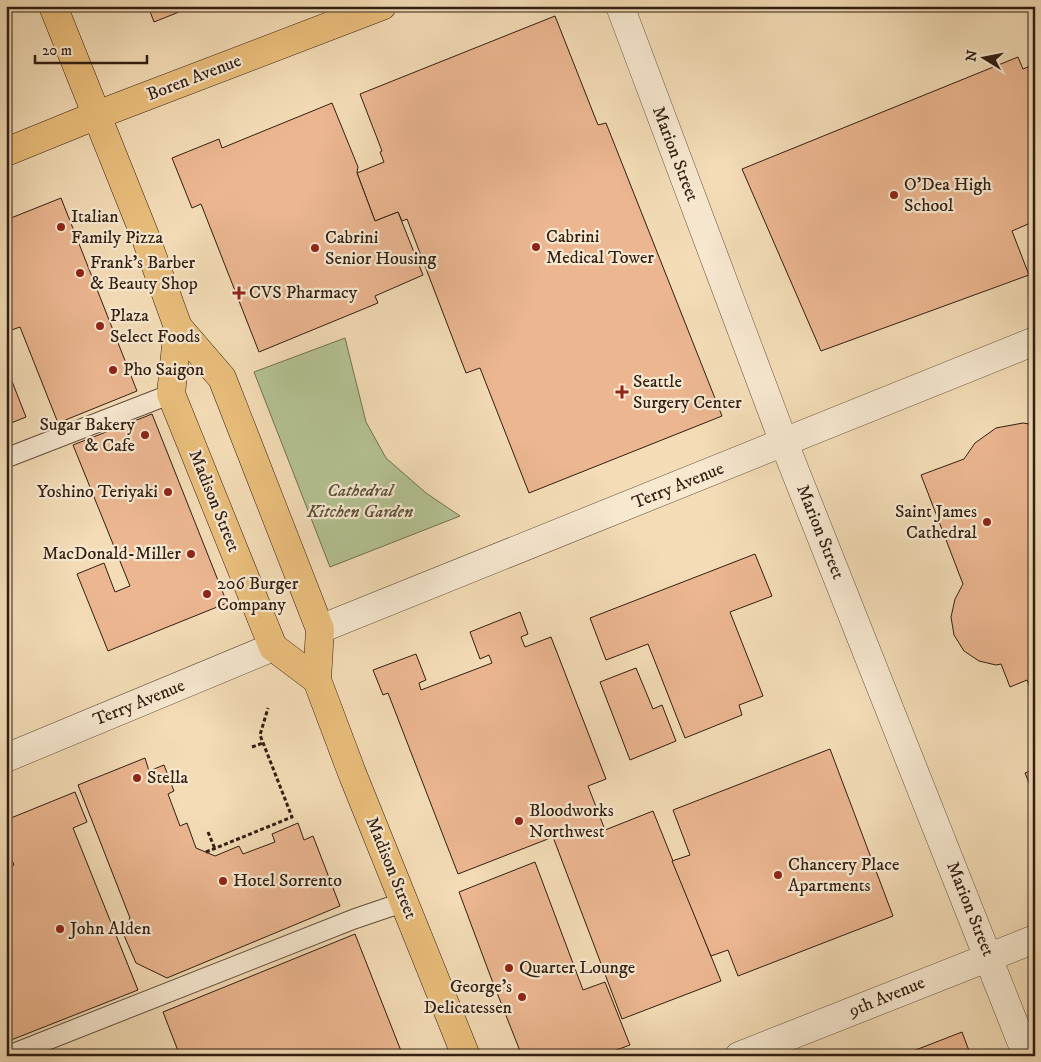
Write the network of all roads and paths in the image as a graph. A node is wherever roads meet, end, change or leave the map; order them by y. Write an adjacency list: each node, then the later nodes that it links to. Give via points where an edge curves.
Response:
1 (53, 6): 4 (main road, Madison Street)
2 (382, 6): 4 (main road, Boren Avenue)
3 (620, 6): 9 (street, Marion Street)
4 (97, 115): 5 (main road, Boren Avenue); 6 (main road, Madison Street)
5 (6, 152)
6 (178, 327): 8 (main road, Madison Street); 11 (main road, Madison Street, via 222,378)
7 (1035, 342): 9 (street, Terry Avenue)
8 (171, 394): 10 (lane); 12 (main road, Madison Street)
9 (784, 443): 11 (street, Terry Avenue); 23 (street, Marion Street)
10 (6, 458)
11 (320, 629): 13 (main road, Madison Street)
12 (272, 647): 13 (main road); 17 (street, Terry Avenue)
13 (317, 680): 21 (main road, Madison Street)
14 (268, 708): 15 (path, via 260,735)
15 (263, 743): 16 (path); 19 (path, via 292,816)
16 (252, 747)
17 (6, 758)
18 (208, 832): 19 (path)
19 (215, 849): 20 (path)
20 (206, 852)
21 (404, 902): 24 (lane); 25 (main road, Madison Street)
22 (1035, 939): 23 (street, 9th Avenue)
23 (989, 957): 26 (street, 9th Avenue); 27 (street, Marion Street)
24 (7, 1056)
25 (466, 1056)
26 (739, 1056)
27 (1027, 1056)

